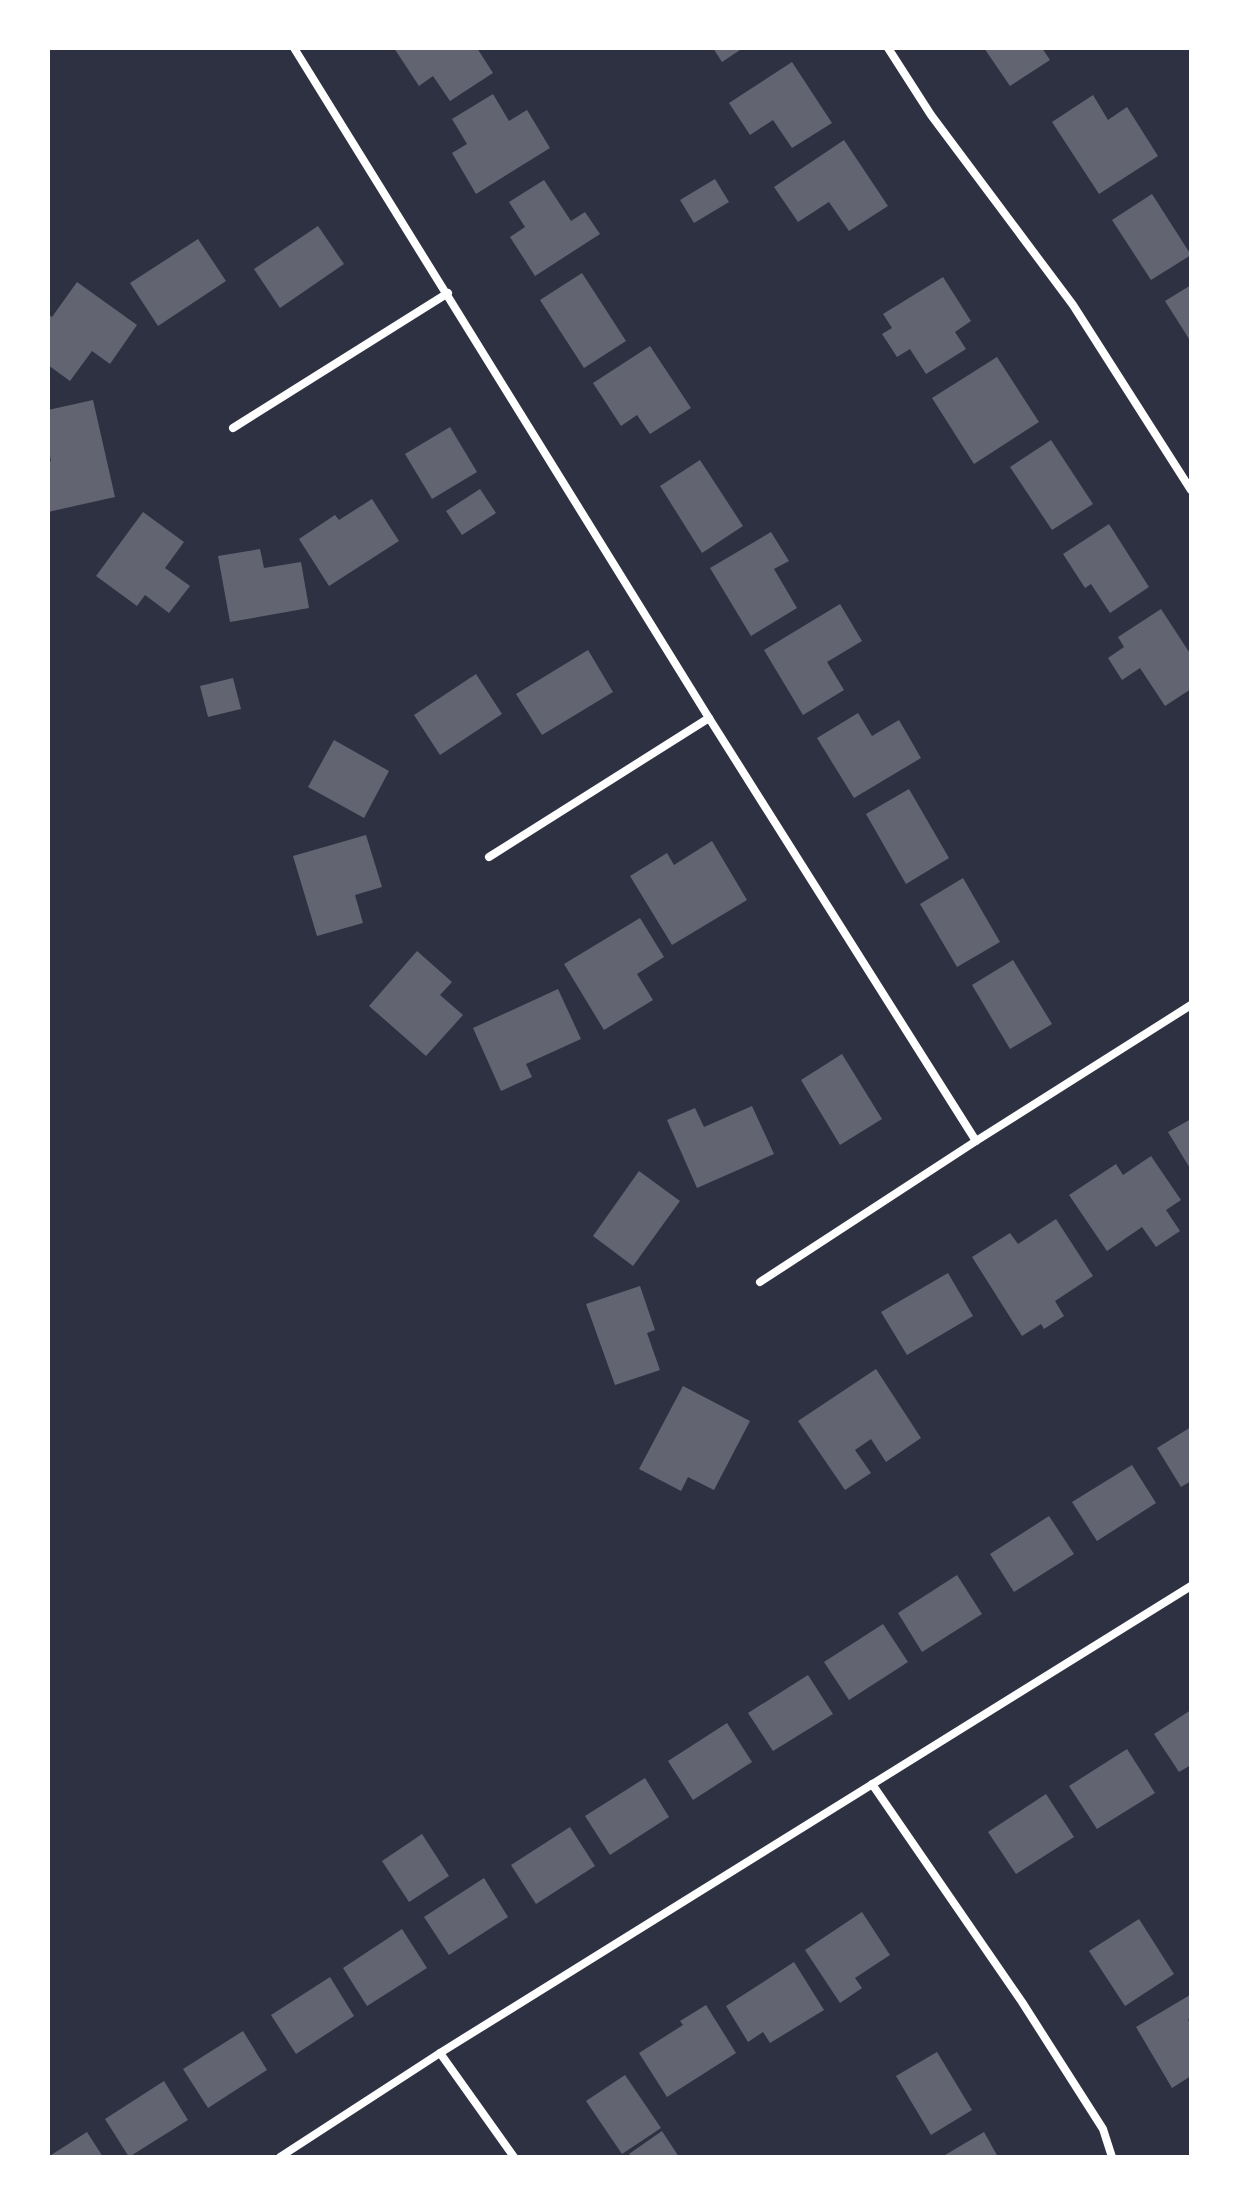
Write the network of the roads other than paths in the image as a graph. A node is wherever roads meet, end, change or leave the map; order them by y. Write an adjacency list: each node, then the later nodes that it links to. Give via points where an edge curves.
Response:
1 (294, 48): 3 (street)
2 (888, 48): 5 (street, via 931,115 1073,305)
3 (448, 293): 4 (street); 6 (street)
4 (233, 428)
5 (1191, 490)
6 (709, 718): 7 (street); 9 (street)
7 (489, 857)
8 (1191, 1005): 9 (street)
9 (976, 1141): 10 (street)
10 (760, 1282)
11 (1191, 1586): 12 (street)
12 (872, 1784): 13 (street); 16 (street, via 1022,2002 1103,2129)
13 (440, 2053): 14 (street); 15 (street)
14 (280, 2157)
15 (514, 2157)
16 (1112, 2157)

